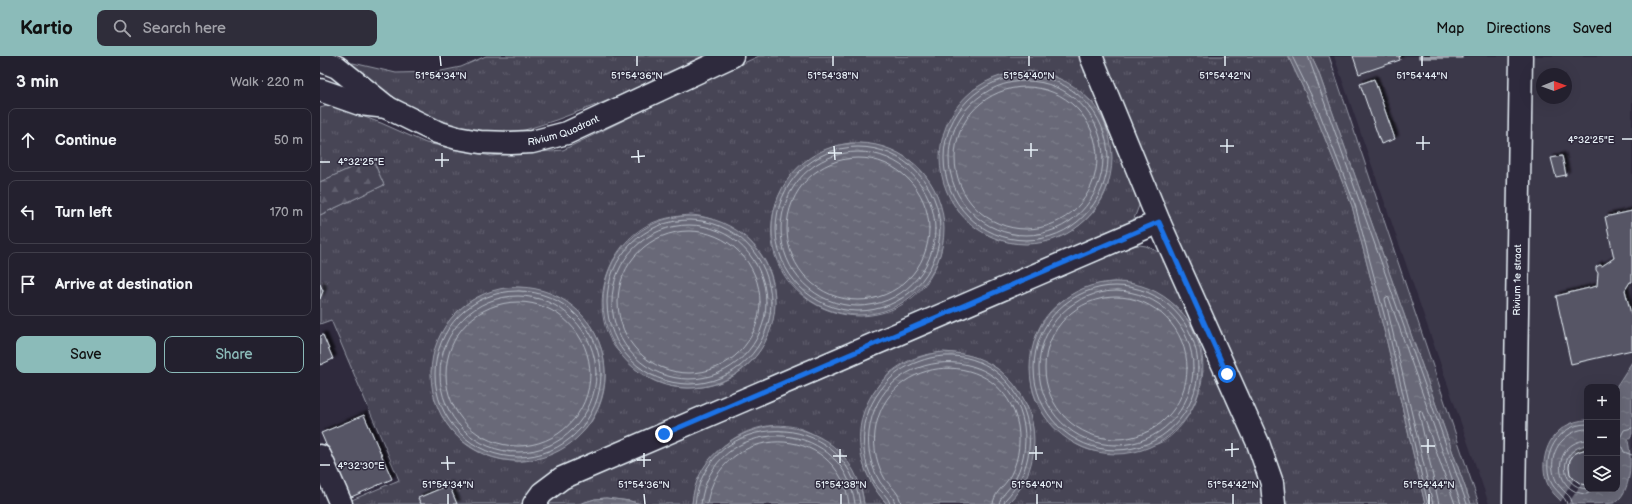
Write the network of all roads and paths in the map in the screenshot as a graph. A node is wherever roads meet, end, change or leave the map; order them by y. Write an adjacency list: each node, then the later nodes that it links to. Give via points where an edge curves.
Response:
1 (732, 56): 6 (street, Rivium Quadrant, via 567,133 532,142 491,142 457,138 437,132)
2 (1091, 56): 7 (street)
3 (1521, 56): 12 (street, Rivium 1e straat)
4 (320, 60): 6 (street, Rivium Quadrant, via 337,67)
5 (320, 90): 6 (street, Rivium Quadrant, via 360,104)
6 (388, 108)
7 (1159, 222): 10 (street, via 562,478 542,493); 11 (street, via 1258,443 1272,483)
8 (320, 456): 9 (street)
9 (341, 504)
10 (534, 504)
11 (1274, 504)
12 (1514, 504)

